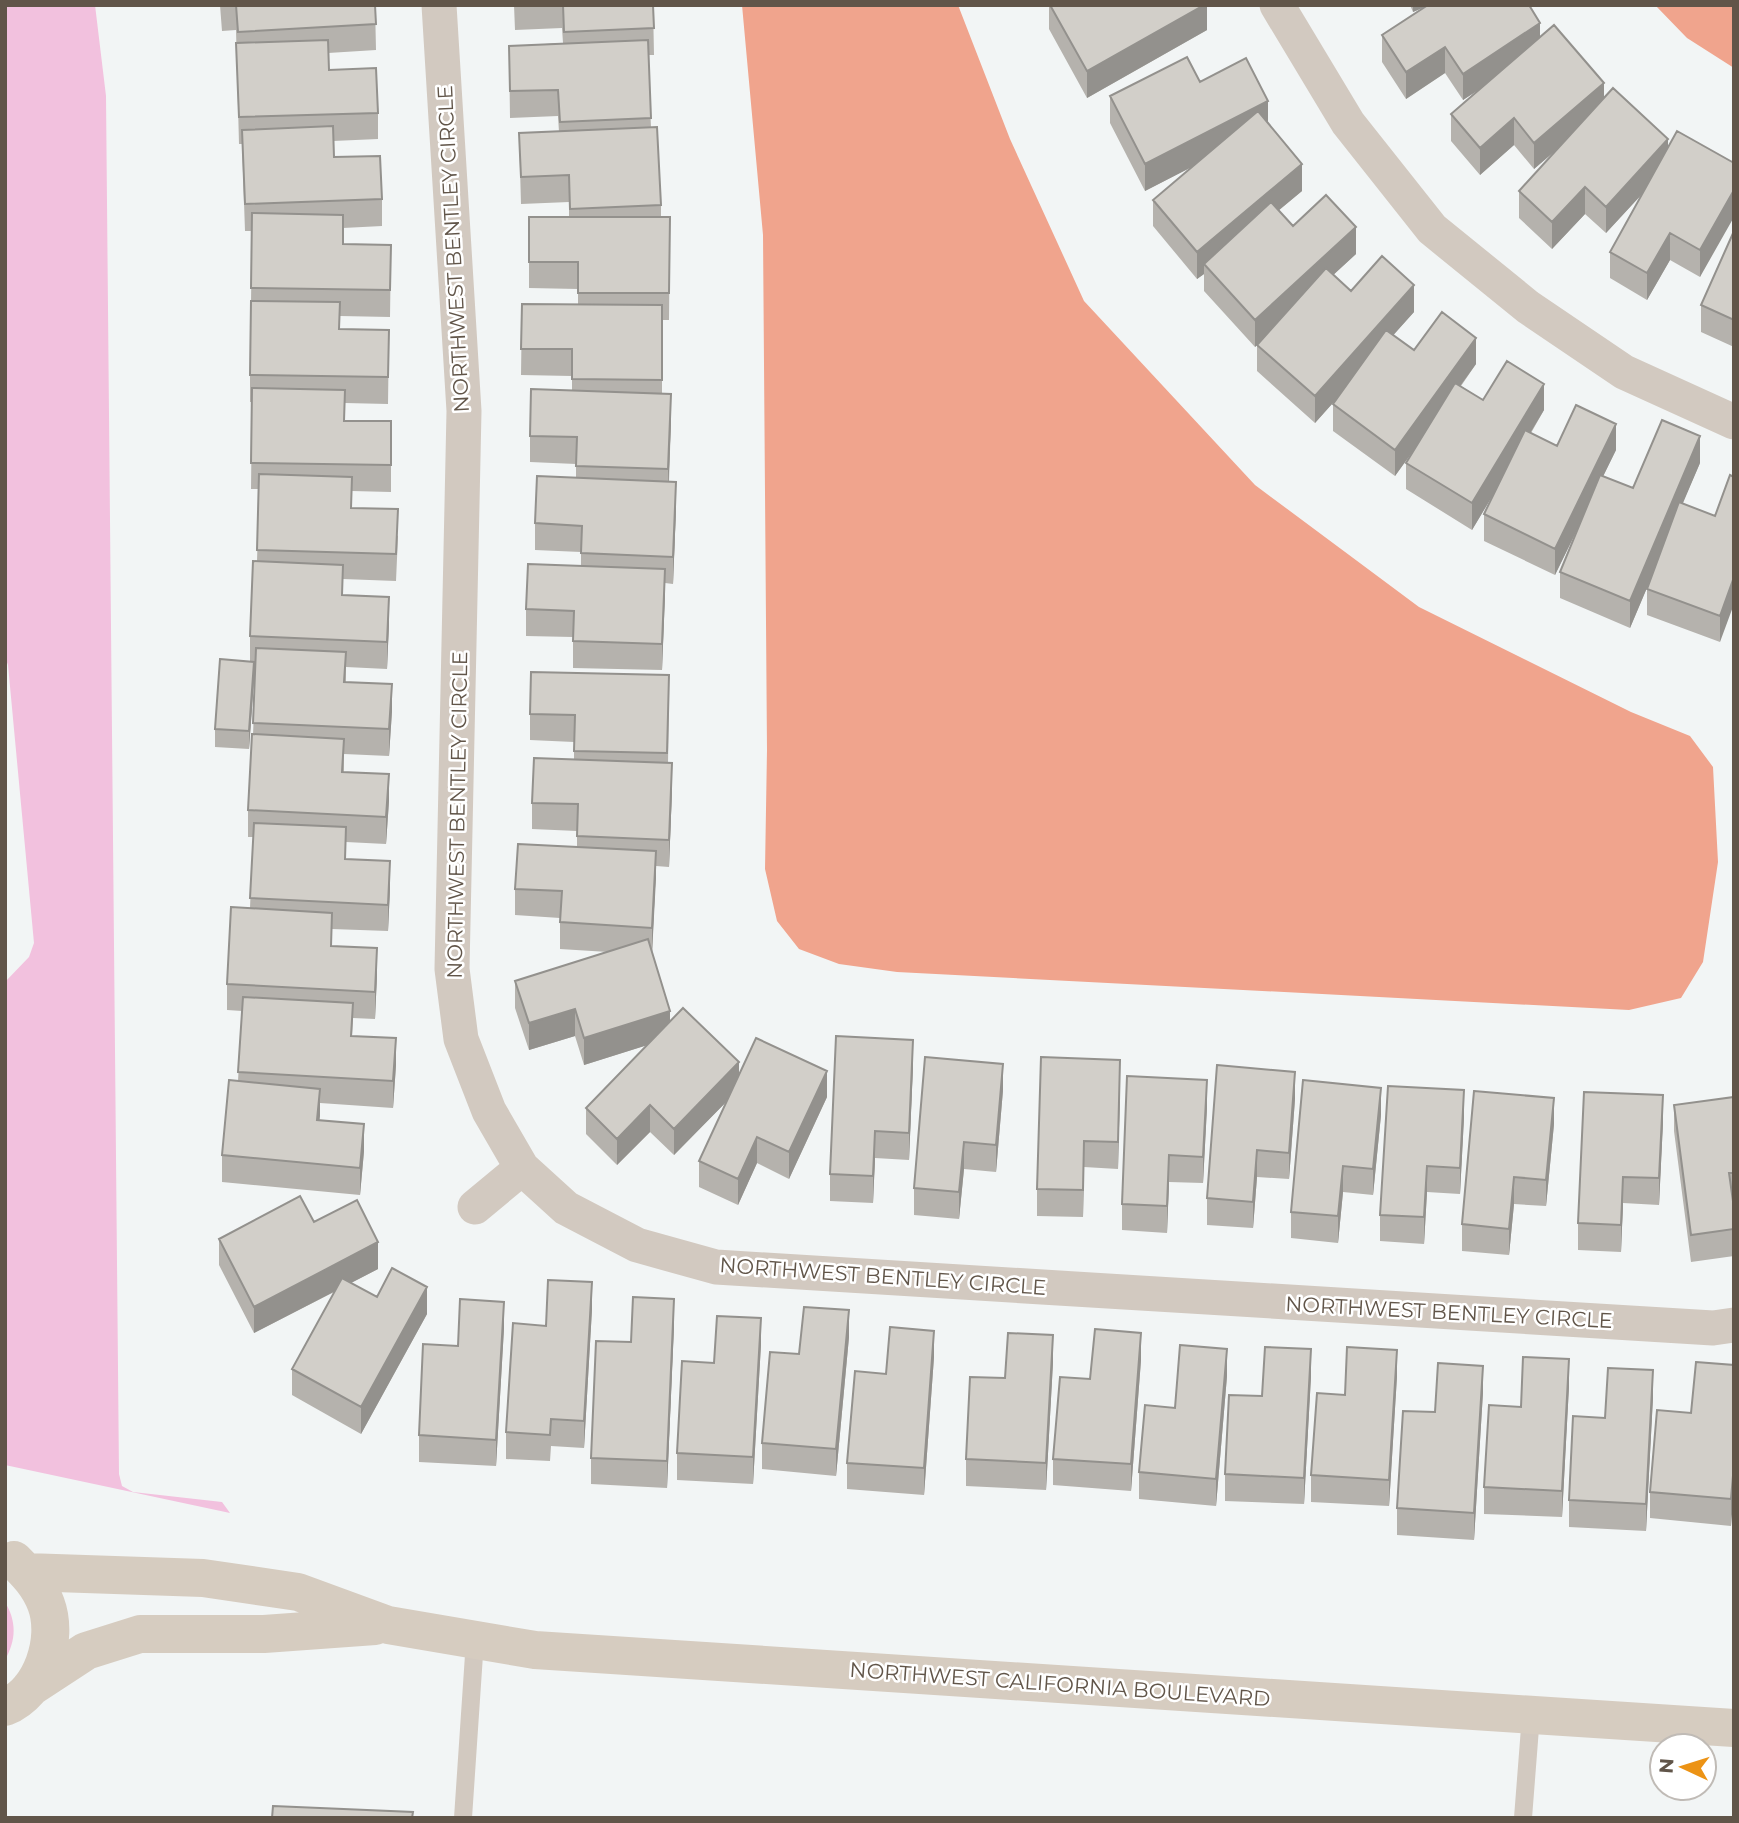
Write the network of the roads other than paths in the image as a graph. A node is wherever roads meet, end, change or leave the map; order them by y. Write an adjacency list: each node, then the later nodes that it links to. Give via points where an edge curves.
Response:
1 (439, 5): 4 (street, NORTHWEST BENTLEY CIRCLE, via 464,411 452,969 461,1039 489,1111)
2 (1277, 5): 3 (street, via 1348,123 1432,229 1528,307 1625,372)
3 (1734, 422)
4 (522, 1168): 5 (street); 6 (street, NORTHWEST BENTLEY CIRCLE, via 566,1208 637,1245 716,1267 1713,1328)
5 (475, 1206)
6 (1734, 1325)
7 (16, 1564): 8 (street, NORTHWEST CALIFORNIA BOULEVARD, via 202,1577 298,1592); 10 (street, via 34,1579 47,1605 50,1635 45,1662)
8 (388, 1625): 9 (street, NORTHWEST CALIFORNIA BOULEVARD); 10 (street, NORTHWEST CALIFORNIA BOULEVARD, via 264,1634 140,1634 86,1651)
9 (475, 1640): 11 (street, NORTHWEST CALIFORNIA BOULEVARD, via 535,1650); 13 (lane)
10 (18, 1697)
11 (1531, 1715): 12 (street, NORTHWEST CALIFORNIA BOULEVARD); 14 (lane)
12 (1734, 1728)
13 (463, 1818)
14 (1523, 1818)

